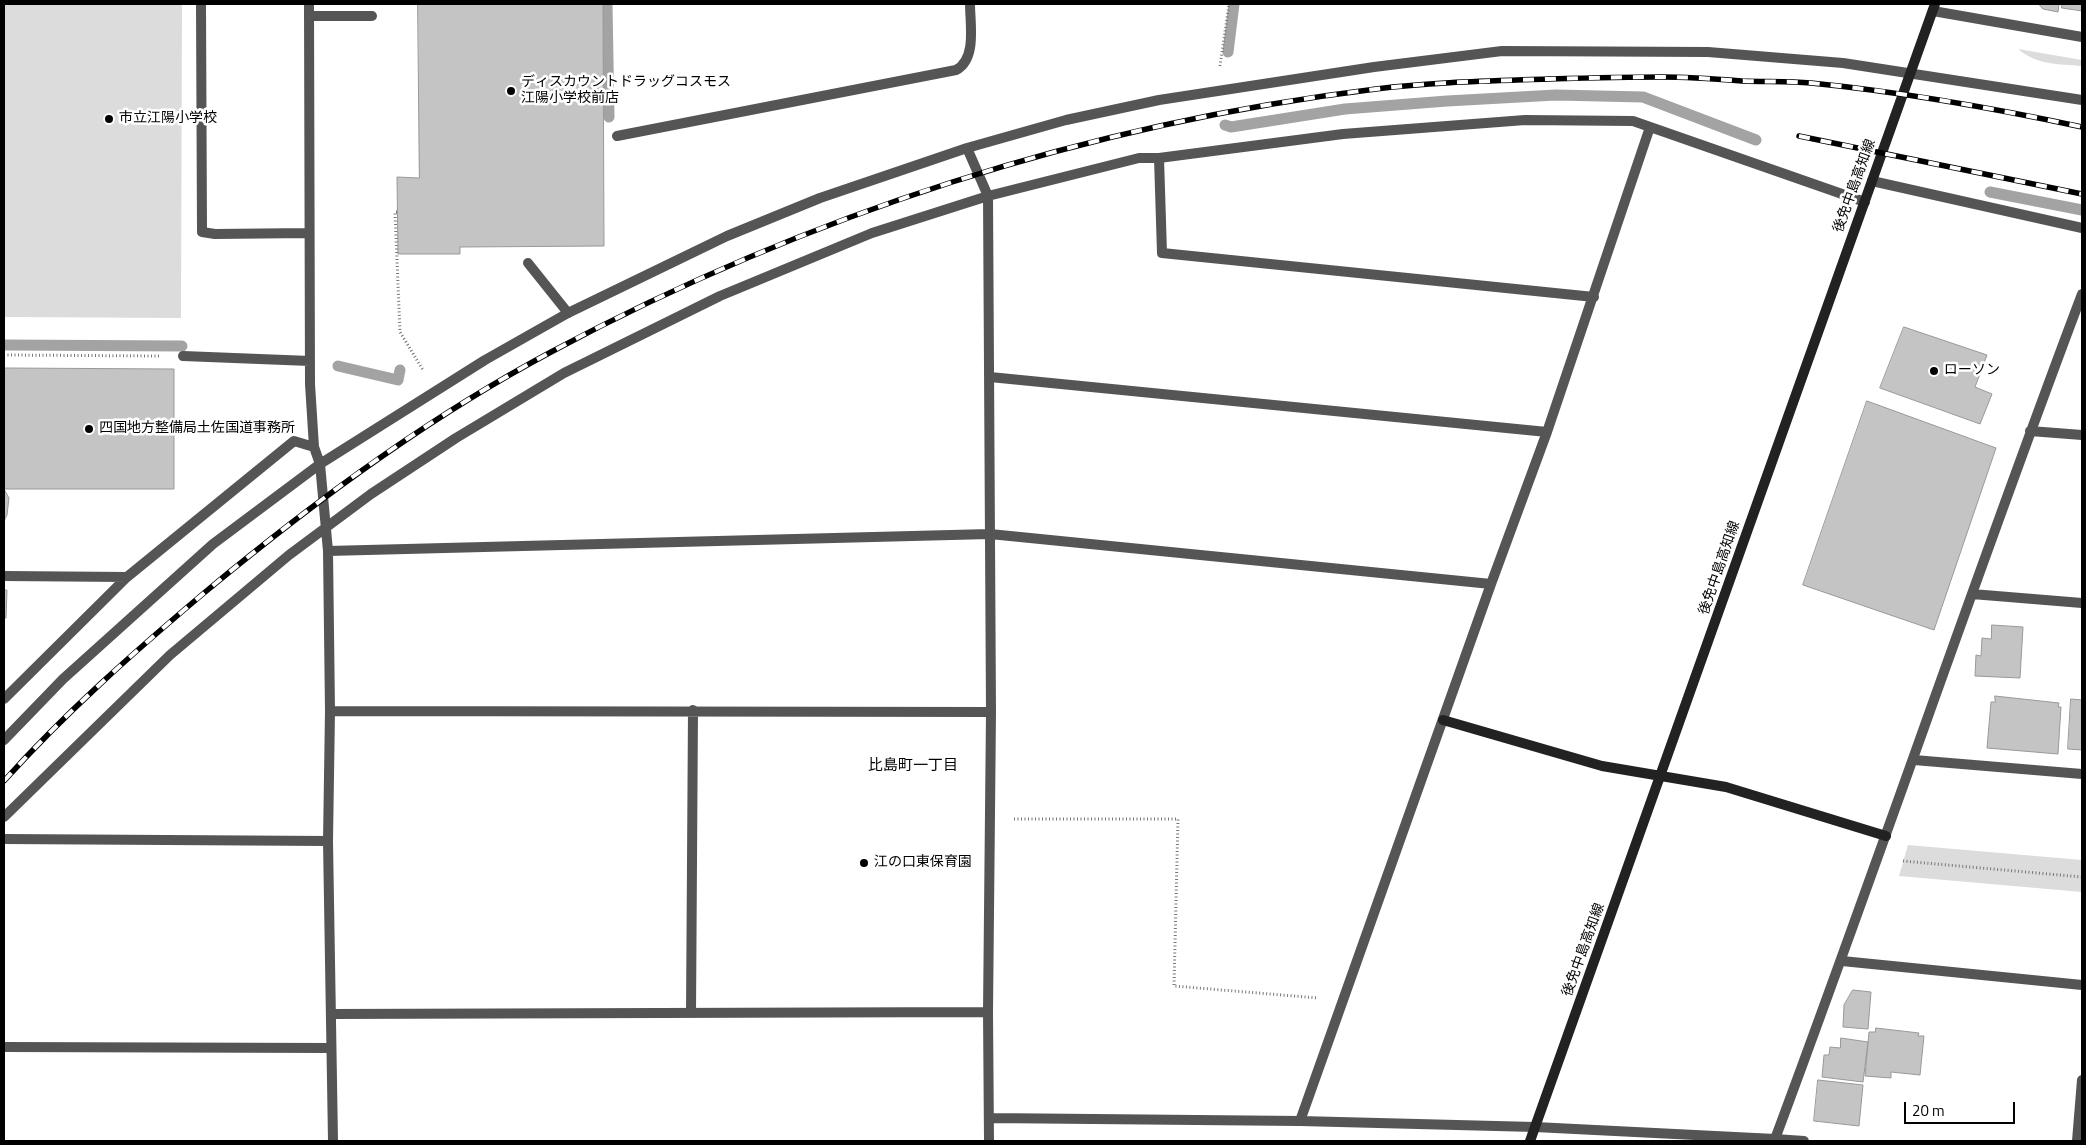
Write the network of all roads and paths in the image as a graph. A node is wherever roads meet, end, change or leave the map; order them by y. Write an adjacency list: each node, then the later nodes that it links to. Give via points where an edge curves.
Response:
1 (201, 4): 21 (street, via 202,232)
2 (309, 4): 6 (street)
3 (970, 4): 13 (street, via 969,54 956,70)
4 (1229, 4): 9 (path)
5 (1934, 7): 8 (street); 10 (main road, 後免中島高知線)
6 (309, 16): 7 (street); 21 (street)
7 (372, 16)
8 (2082, 37)
9 (1220, 66)
10 (1910, 73): 11 (street); 14 (street, via 1843,62 1708,52 1502,51 1159,100 1066,120); 16 (main road, 後免中島高知線)
11 (2082, 100)
12 (1650, 127): 15 (street, via 1633,121 1525,120 1343,134); 18 (street); 24 (street)
13 (617, 136)
14 (967, 148): 17 (street); 25 (street, via 820,198 727,236)
15 (1159, 158): 17 (street, via 1139,158); 24 (street, via 1162,253)
16 (1872, 181): 18 (main road, 後免中島高知線); 20 (street)
17 (988, 196): 30 (street); 36 (street, via 872,233 720,296 573,369 456,438 371,494)
18 (1865, 202): 52 (main road, 後免中島高知線)
19 (397, 212): 29 (path, via 400,332)
20 (2082, 228)
21 (309, 233): 28 (street)
22 (528, 263): 25 (street)
23 (2082, 294): 31 (street)
24 (1594, 297): 32 (street)
25 (568, 313): 35 (street, via 485,360)
26 (4, 356): 27 (path)
27 (183, 356): 28 (street)
28 (310, 361): 34 (street)
29 (424, 371)
30 (990, 377): 32 (street); 37 (street)
31 (2030, 431): 33 (street); 42 (street)
32 (1547, 432): 41 (street)
33 (2082, 435)
34 (314, 447): 35 (street); 40 (street, via 294,442)
35 (320, 464): 36 (street); 49 (street, via 213,544 63,679)
36 (327, 528): 38 (street); 53 (street, via 170,655)
37 (990, 534): 38 (street); 41 (street); 47 (street)
38 (328, 551): 46 (street)
39 (4, 576): 40 (street)
40 (127, 577): 44 (street)
41 (1491, 584): 48 (street)
42 (1972, 594): 43 (street); 50 (street)
43 (2082, 603)
44 (4, 699)
45 (693, 710): 46 (street); 47 (street); 64 (street)
46 (330, 711): 57 (street)
47 (992, 712): 54 (street)
48 (1443, 720): 52 (main road, via 1602,766); 62 (street)
49 (4, 740)
50 (1914, 760): 51 (street); 55 (street)
51 (2082, 774)
52 (1661, 776): 55 (main road, via 1726,787); 71 (main road, 後免中島高知線)
53 (4, 817)
54 (990, 819): 62 (path, via 1178,819 1174,986); 63 (street)
55 (1886, 836): 60 (street)
56 (4, 838): 57 (street)
57 (328, 841): 65 (street)
58 (1895, 860): 59 (path)
59 (2082, 877)
60 (1842, 961): 61 (street); 72 (street)
61 (2082, 984)
62 (1343, 1000): 70 (street)
63 (988, 1012): 64 (street); 69 (street)
64 (691, 1013): 65 (street)
65 (332, 1014): 67 (street)
66 (4, 1047): 67 (street)
67 (331, 1048): 73 (street)
68 (2082, 1080): 77 (street)
69 (989, 1118): 70 (street); 74 (street)
70 (1300, 1121): 71 (street)
71 (1535, 1127): 72 (street); 75 (main road, 後免中島高知線)
72 (1775, 1139): 76 (street)
73 (333, 1141)
74 (989, 1141)
75 (1530, 1141)
76 (1804, 1141)
77 (2077, 1141)

